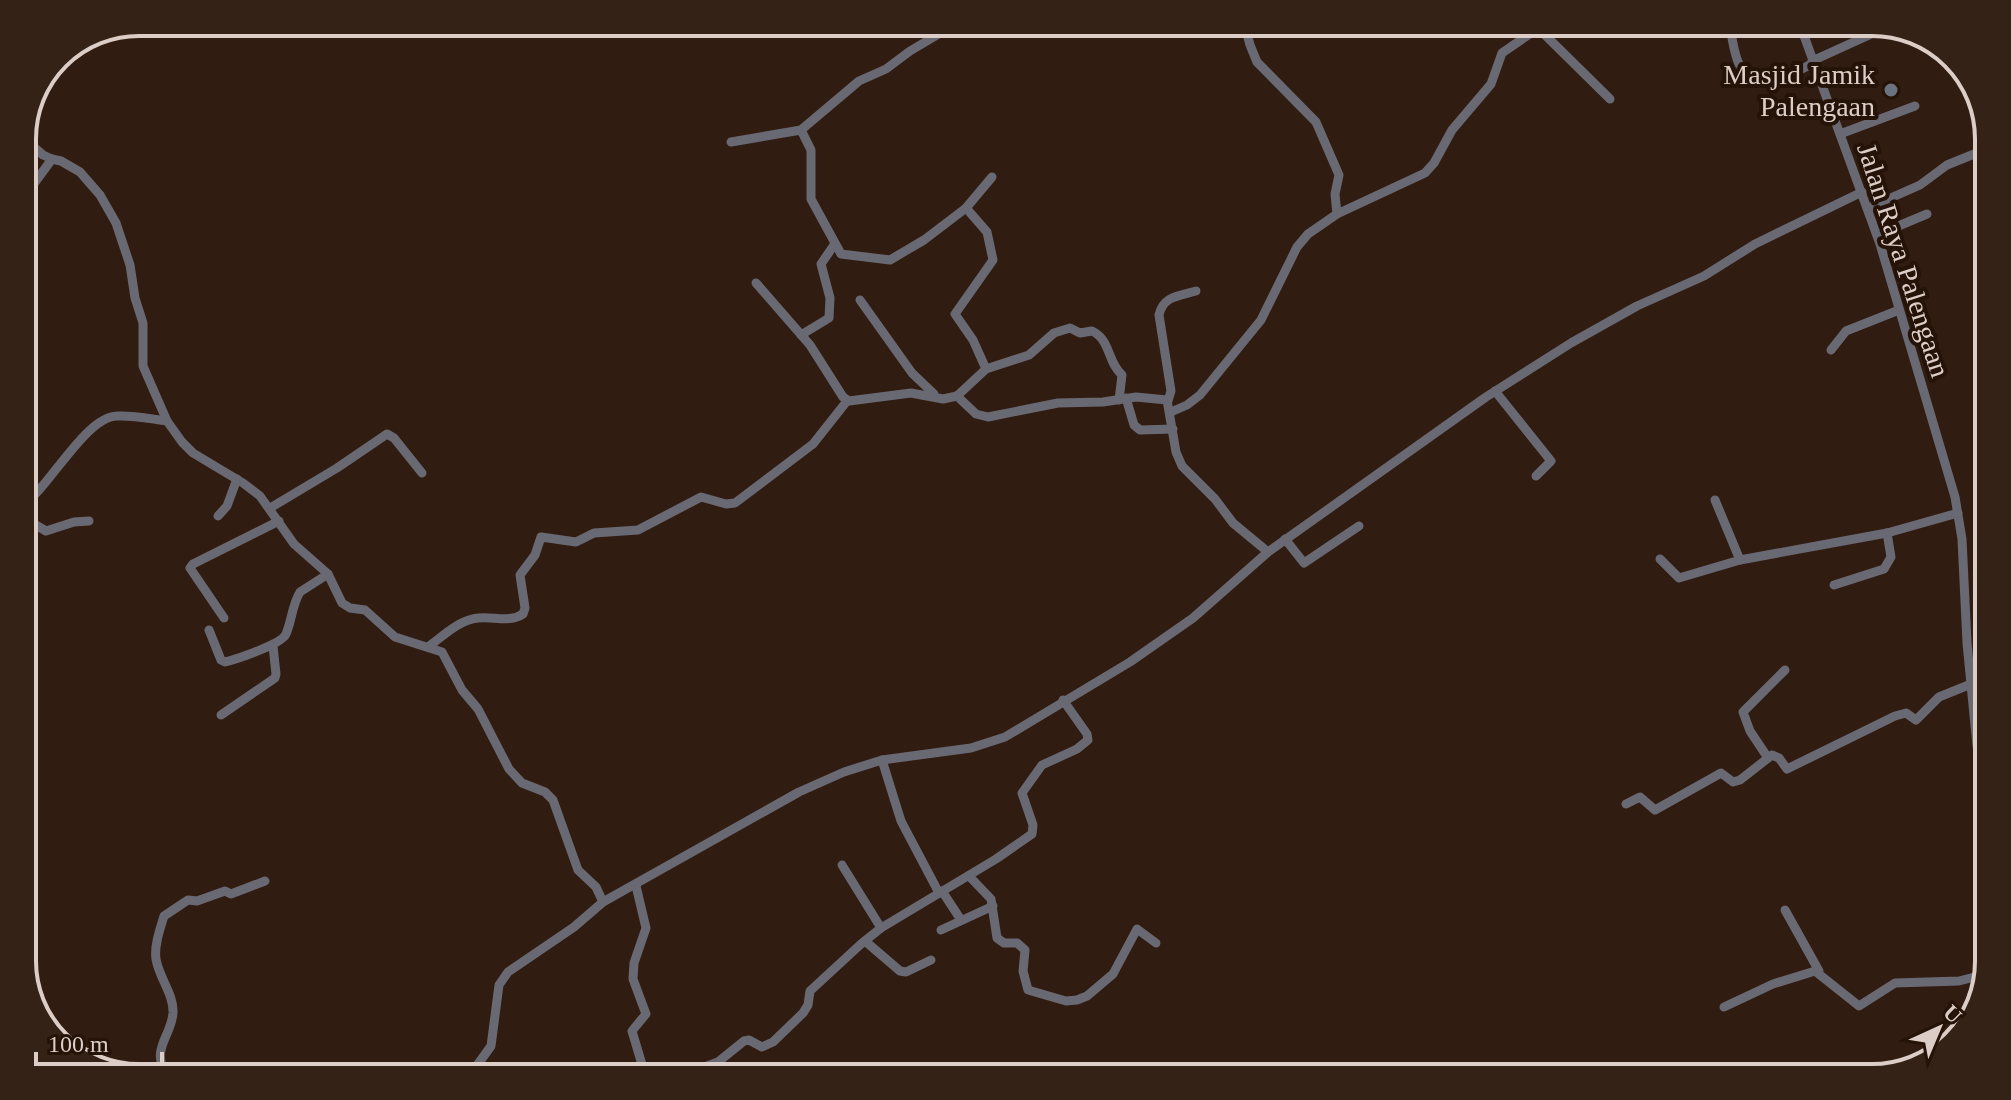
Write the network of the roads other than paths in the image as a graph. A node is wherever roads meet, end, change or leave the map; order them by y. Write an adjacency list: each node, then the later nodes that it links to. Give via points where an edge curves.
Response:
1 (935, 36): 11 (street, via 859,81)
2 (1248, 36): 22 (street, via 1257,62 1316,122 1339,175)
3 (1526, 36): 22 (street, via 1502,53 1491,84 1452,130 1430,169)
4 (1552, 36): 9 (street)
5 (1732, 36): 8 (street, via 1739,66 1758,83 1767,85)
6 (1804, 36): 8 (street, Jalan Raya Palengaan)
7 (1868, 36): 8 (street)
8 (1813, 62): 12 (street, Jalan Raya Palengaan)
9 (1610, 99)
10 (1915, 106): 12 (street)
11 (801, 130): 13 (street); 25 (street, via 811,150 810,194)
12 (1840, 134): 19 (street, Jalan Raya Palengaan)
13 (731, 142)
14 (36, 149): 16 (street)
15 (1975, 154): 21 (street)
16 (52, 159): 18 (street); 40 (street, via 80,172 116,223 143,323 143,366)
17 (992, 177): 20 (street)
18 (36, 181)
19 (1862, 192): 21 (street, Jalan Raya Palengaan); 33 (street, via 1637,306)
20 (966, 208): 25 (street, via 890,260 844,255); 32 (street, via 987,232 993,260 955,314)
21 (1868, 208): 24 (street, Jalan Raya Palengaan)
22 (1337, 214): 39 (street, via 1302,240 1264,315 1223,369 1193,401)
23 (1927, 214): 24 (street)
24 (1879, 240): 29 (street, Jalan Raya Palengaan)
25 (834, 245): 30 (street, via 821,264 829,318)
26 (756, 283): 30 (street)
27 (1196, 291): 38 (street, via 1167,299 1161,306)
28 (860, 300): 35 (street, via 912,373)
29 (1899, 310): 31 (street, via 1846,331); 48 (street, Jalan Raya Palengaan)
30 (801, 335): 37 (street)
31 (1831, 350)
32 (986, 369): 34 (street); 36 (street, via 1029,355 1057,332 1092,331 1105,342 1113,367 1122,375)
33 (1495, 391): 43 (street, via 1550,457 1551,464); 55 (street)
34 (957, 396): 35 (street); 36 (street, via 976,414 988,417 1058,403)
35 (940, 398): 37 (street, via 911,393)
36 (1122, 399): 38 (street); 41 (street, via 1140,430)
37 (847, 401): 64 (street, via 813,444 735,503 701,497 638,530 594,533 576,542 541,537 520,575 523,614 468,620)
38 (1168, 401): 39 (street)
39 (1171, 412): 41 (street)
40 (167, 421): 44 (street, via 189,450); 45 (street, via 109,417 86,433)
41 (1173, 429): 56 (street, via 1182,466 1233,523)
42 (422, 473): 47 (street, via 387,434)
43 (1536, 476)
44 (237, 479): 47 (street); 49 (street)
45 (36, 494)
46 (1715, 500): 58 (street)
47 (270, 508): 51 (street)
48 (1958, 513): 54 (street); 66 (street, Jalan Raya Palengaan)
49 (218, 516)
50 (89, 521): 52 (street, via 46,531)
51 (279, 521): 59 (street, via 294,544); 61 (street, via 190,568)
52 (36, 525)
53 (1359, 526): 55 (street, via 1304,563)
54 (1887, 533): 58 (street); 60 (street, via 1891,557 1884,569)
55 (1285, 539): 56 (street)
56 (1268, 552): 67 (street, via 1193,618)
57 (1660, 559): 58 (street, via 1679,578)
58 (1740, 560)
59 (328, 574): 63 (street, via 300,592 286,636); 64 (street, via 345,606 365,610 395,637)
60 (1834, 585)
61 (224, 618)
62 (209, 630): 63 (street, via 225,662)
63 (273, 646): 68 (street, via 276,676)
64 (428, 647): 78 (street, via 442,652 514,775 553,800 578,870)
65 (1785, 670): 70 (street, via 1743,712)
66 (1971, 684): 69 (street, Jalan Raya Palengaan); 70 (street, via 1939,697 1916,720 1906,713 1895,716 1787,769 1775,756)
67 (1063, 700): 71 (street, via 990,744); 74 (street, via 1088,740 1042,765 1022,793 1032,834)
68 (221, 715)
69 (1975, 716)
70 (1768, 758): 72 (street, via 1740,780 1733,782 1721,773 1655,810 1640,797)
71 (882, 760): 76 (street, via 799,792); 77 (street, via 901,821)
72 (1626, 804)
73 (842, 865): 82 (street)
74 (969, 876): 77 (street); 79 (street)
75 (265, 881): 90 (street, via 231,894 188,900 164,916 156,957 173,1007)
76 (636, 886): 78 (street); 92 (street, via 646,928 633,979 646,1016 632,1031)
77 (941, 892): 81 (street); 82 (street)
78 (603, 902): 91 (street, via 504,976 491,1046)
79 (993, 906): 81 (street); 85 (street, via 997,938 1025,950 1026,989 1066,1001 1082,999 1108,979 1136,929)
80 (1785, 910): 87 (street)
81 (961, 920): 83 (street)
82 (881, 928): 84 (street)
83 (941, 930)
84 (865, 941): 86 (street, via 900,971); 93 (street, via 810,991 807,1008 773,1042 762,1047 744,1041)
85 (1156, 943)
86 (931, 960)
87 (1819, 971): 88 (street, via 1859,1006 1895,983); 89 (street, via 1773,984)
88 (1973, 978)
89 (1724, 1007)
90 (161, 1064)
91 (478, 1064)
92 (642, 1064)
93 (712, 1064)

